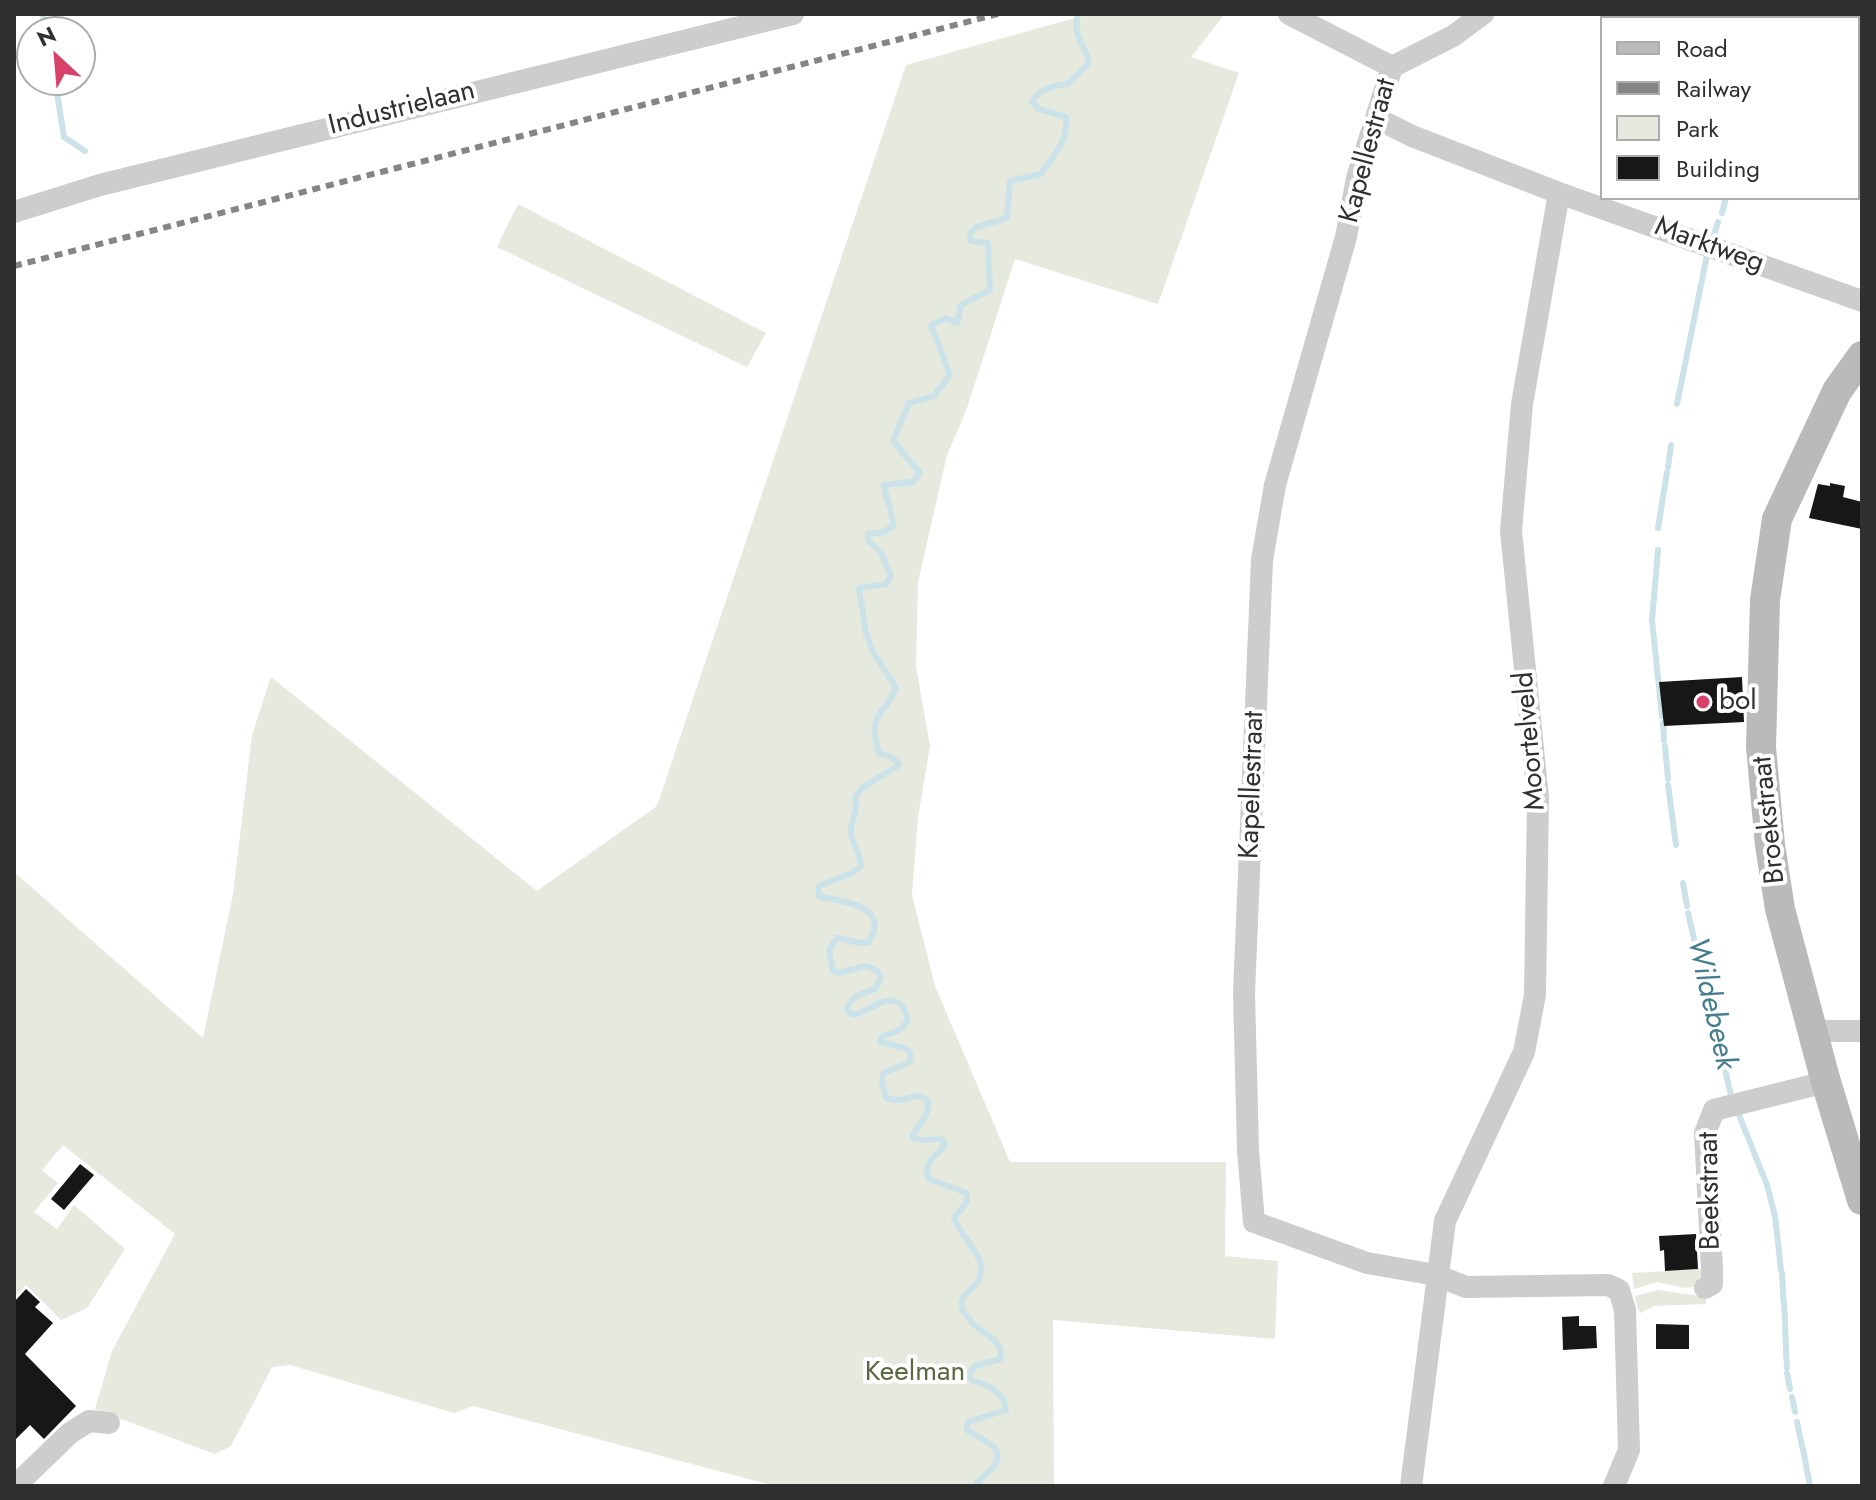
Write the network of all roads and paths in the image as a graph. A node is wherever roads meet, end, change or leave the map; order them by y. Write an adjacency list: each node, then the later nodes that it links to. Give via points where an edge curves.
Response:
1 (793, 14): 7 (street, Industrielaan, via 159,170)
2 (1289, 14): 4 (street)
3 (1483, 14): 4 (street, Kapellestraat)
4 (1392, 67): 5 (street, Kapellestraat)
5 (1378, 119): 6 (street, Marktweg); 14 (street, Kapellestraat, via 1357,178 1346,237 1275,485 1262,560 1244,993 1248,1150 1254,1222 1367,1263)
6 (1559, 193): 8 (street, Marktweg); 14 (street, Moortelveld, via 1522,404 1511,531 1538,798 1535,995 1524,1052 1445,1221)
7 (14, 212)
8 (1862, 301)
9 (1862, 356): 10 (street, Broekstraat, via 1837,391 1777,519 1765,600 1761,747 1770,845 1780,909)
10 (1813, 1031): 11 (street); 12 (street, Broekstraat)
11 (1862, 1031)
12 (1826, 1082): 13 (street, Broekstraat); 15 (street, Beekstraat, via 1714,1110 1705,1133 1712,1284)
13 (1862, 1200)
14 (1436, 1275): 18 (street); 19 (street, via 1466,1287 1608,1285 1620,1292 1629,1450)
15 (1705, 1288)
16 (109, 1423): 17 (street, via 89,1421 70,1433)
17 (15, 1486)
18 (1411, 1486)
19 (1614, 1486)

